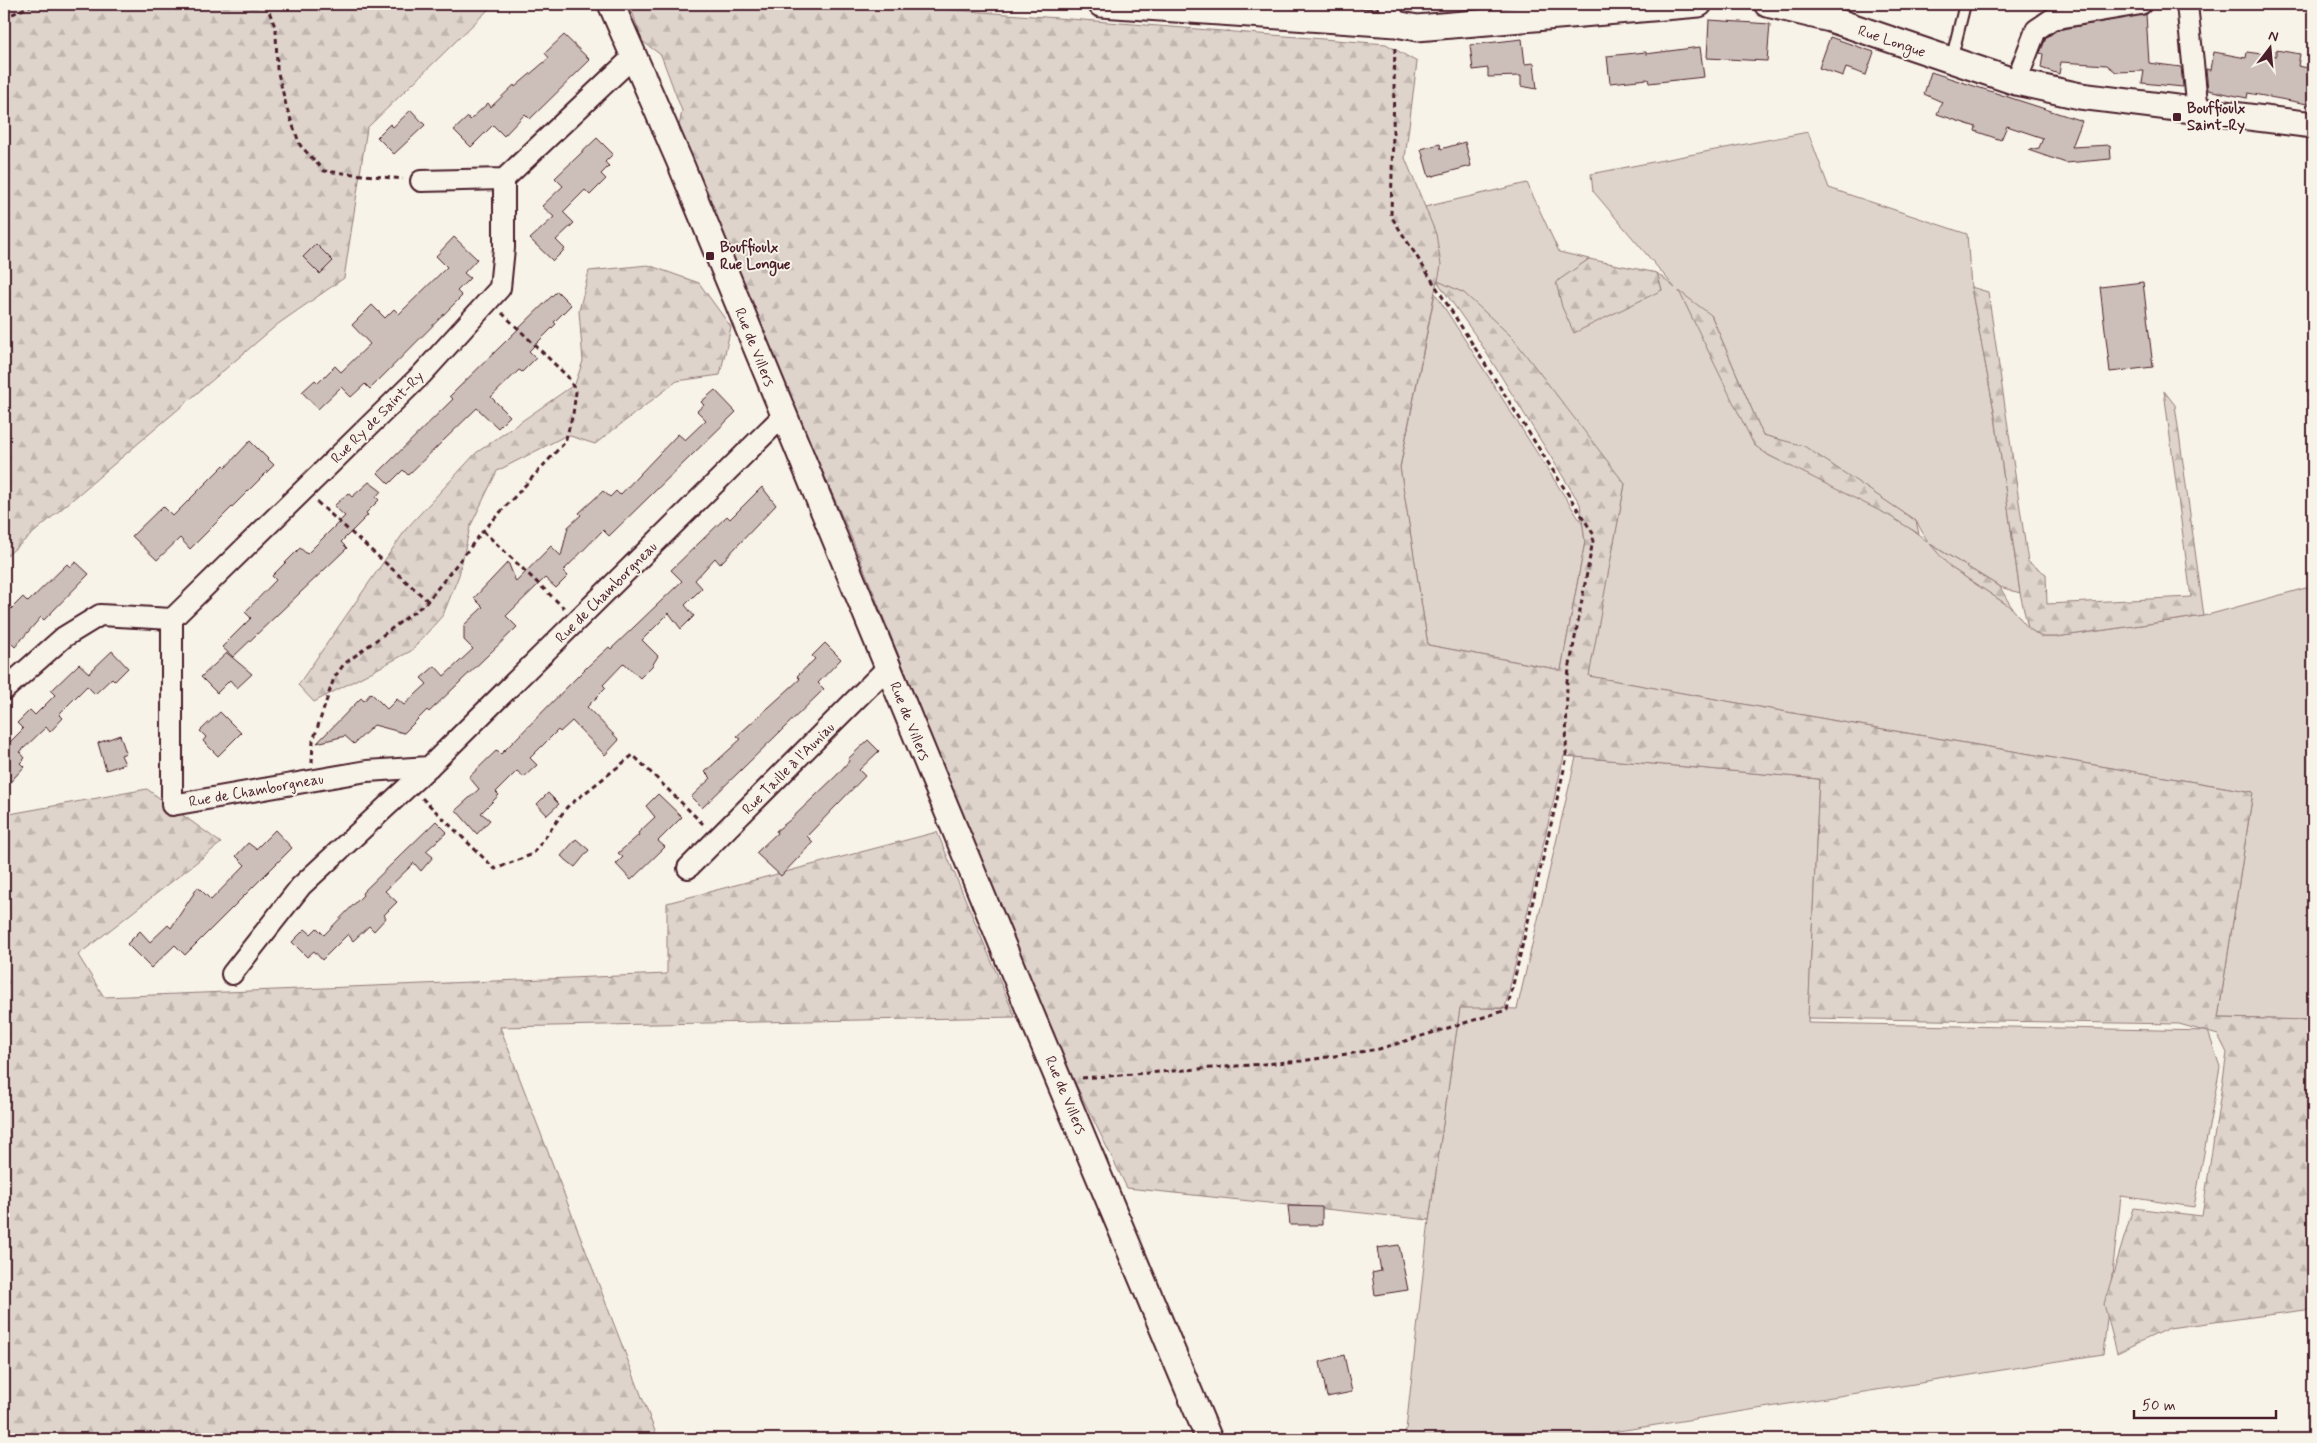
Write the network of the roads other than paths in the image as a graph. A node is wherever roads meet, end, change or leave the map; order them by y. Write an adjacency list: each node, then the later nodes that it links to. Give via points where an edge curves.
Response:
1 (611, 4): 9 (street, Rue de Villers)
2 (1100, 4): 8 (street)
3 (1699, 4): 8 (street, via 1417,28)
4 (1767, 4): 10 (street, Rue Longue, via 1830,20)
5 (1965, 4): 10 (lane)
6 (2141, 4): 11 (street, via 2052,19 2036,30)
7 (2186, 4): 12 (street)
8 (1392, 14)
9 (634, 56): 14 (street); 16 (street, Rue de Villers)
10 (1952, 61): 11 (street, Rue Longue)
11 (2016, 82): 12 (street, Rue Longue, via 2080,96)
12 (2198, 112): 13 (street, Rue Longue)
13 (2313, 125)
14 (504, 179): 15 (street); 17 (street, Rue Ry de Saint-Ry, via 504,248 500,288 422,374)
15 (421, 181)
16 (784, 416): 18 (street, Rue de Villers); 20 (street, Rue de Chamborgneau)
17 (172, 619): 19 (street, via 100,615 64,637); 20 (street, Rue de Chamborgneau, via 172,805 367,771)
18 (888, 667): 21 (street, Rue Taille à l'Auniau); 23 (street, Rue de Villers)
19 (4, 690)
20 (429, 767): 22 (street, Rue de Chamborgneau, via 301,886)
21 (688, 868)
22 (232, 974)
23 (1209, 1439)

